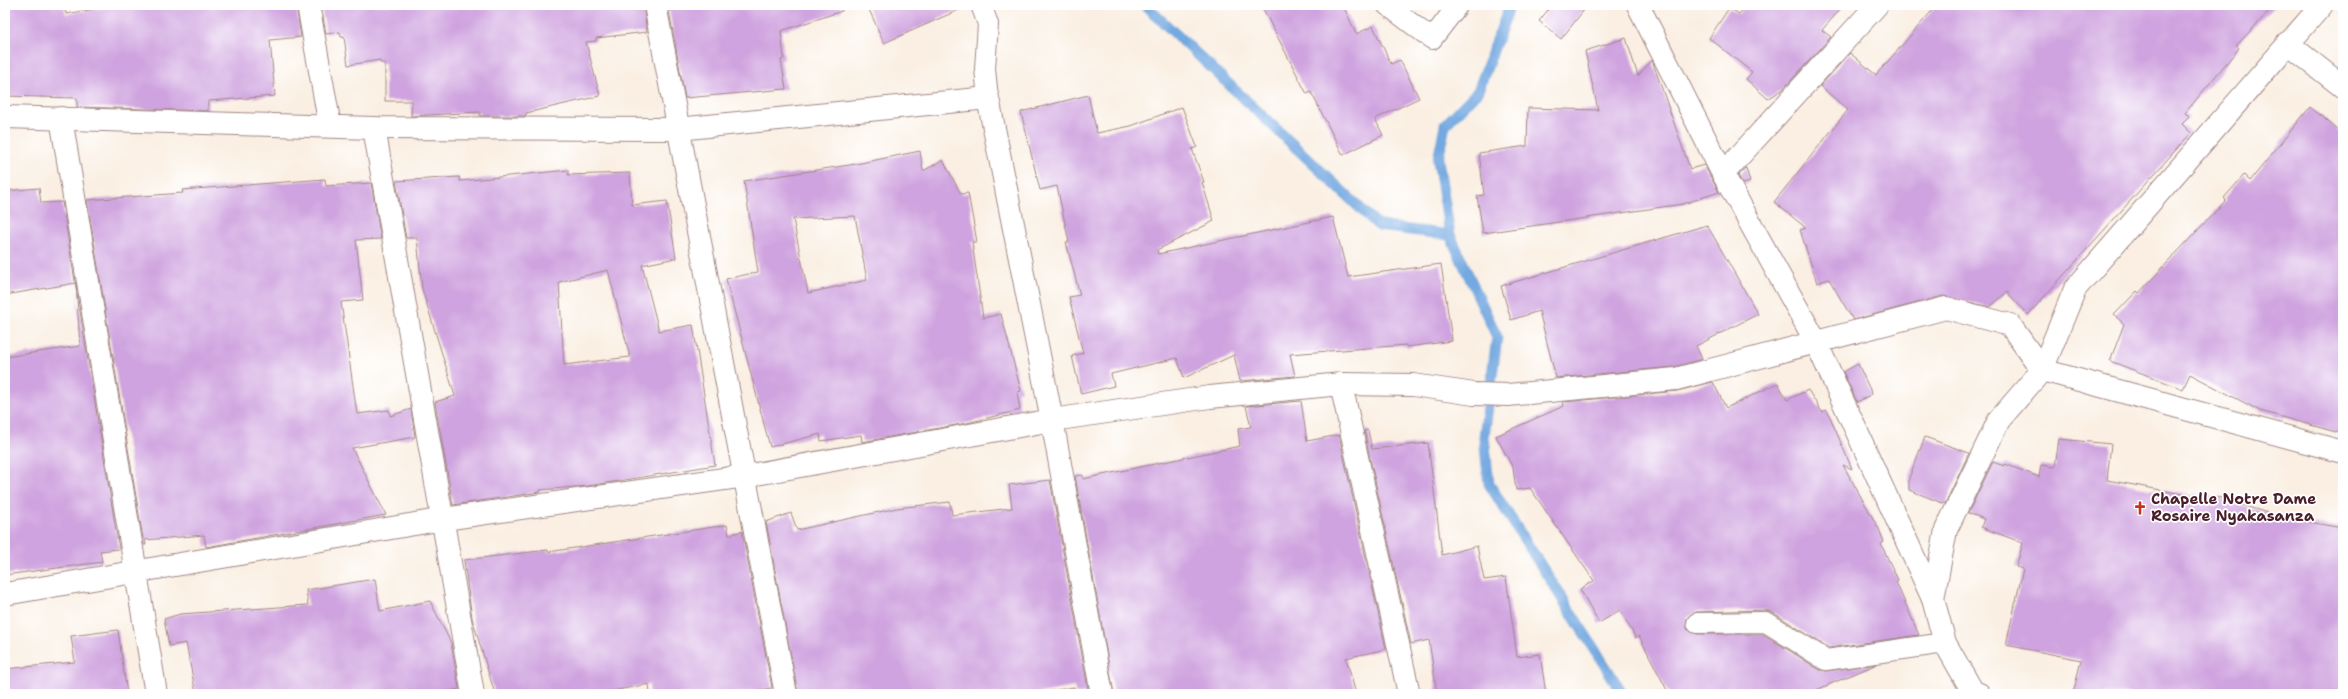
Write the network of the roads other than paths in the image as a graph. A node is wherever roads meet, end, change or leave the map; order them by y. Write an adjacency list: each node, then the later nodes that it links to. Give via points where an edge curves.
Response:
1 (308, 5): 14 (street)
2 (654, 5): 16 (street)
3 (981, 5): 11 (lane, via 988,24 985,69)
4 (1387, 5): 5 (lane, via 1432,39)
5 (1458, 5)
6 (1638, 5): 17 (street)
7 (1878, 5): 17 (street)
8 (2322, 5): 9 (street)
9 (2287, 43): 10 (street); 19 (street, via 2075,289)
10 (2343, 87)
11 (988, 98): 16 (street); 21 (street)
12 (5, 117): 13 (street)
13 (61, 118): 14 (street); 25 (street)
14 (330, 126): 15 (street)
15 (374, 128): 16 (street); 24 (street)
16 (678, 129): 23 (street)
17 (1723, 174): 18 (street)
18 (1816, 342): 19 (street, via 1946,308 2010,325); 20 (street, via 1676,379 1508,395 1474,394 1412,385); 27 (street)
19 (2042, 370): 22 (street); 27 (street, via 1999,420 1946,530)
20 (1341, 384): 21 (street, via 1210,397); 34 (street)
21 (1052, 420): 23 (street); 33 (street)
22 (2343, 452)
23 (745, 476): 24 (street); 32 (street)
24 (444, 519): 25 (street); 31 (street)
25 (136, 572): 26 (street); 30 (street)
26 (5, 594)
27 (1933, 599): 29 (street)
28 (1697, 623): 29 (lane, via 1766,622 1826,660)
29 (1945, 643): 35 (street, via 1974,692)
30 (156, 694)
31 (473, 694)
32 (786, 694)
33 (1102, 694)
34 (1409, 694)
35 (1979, 694)

